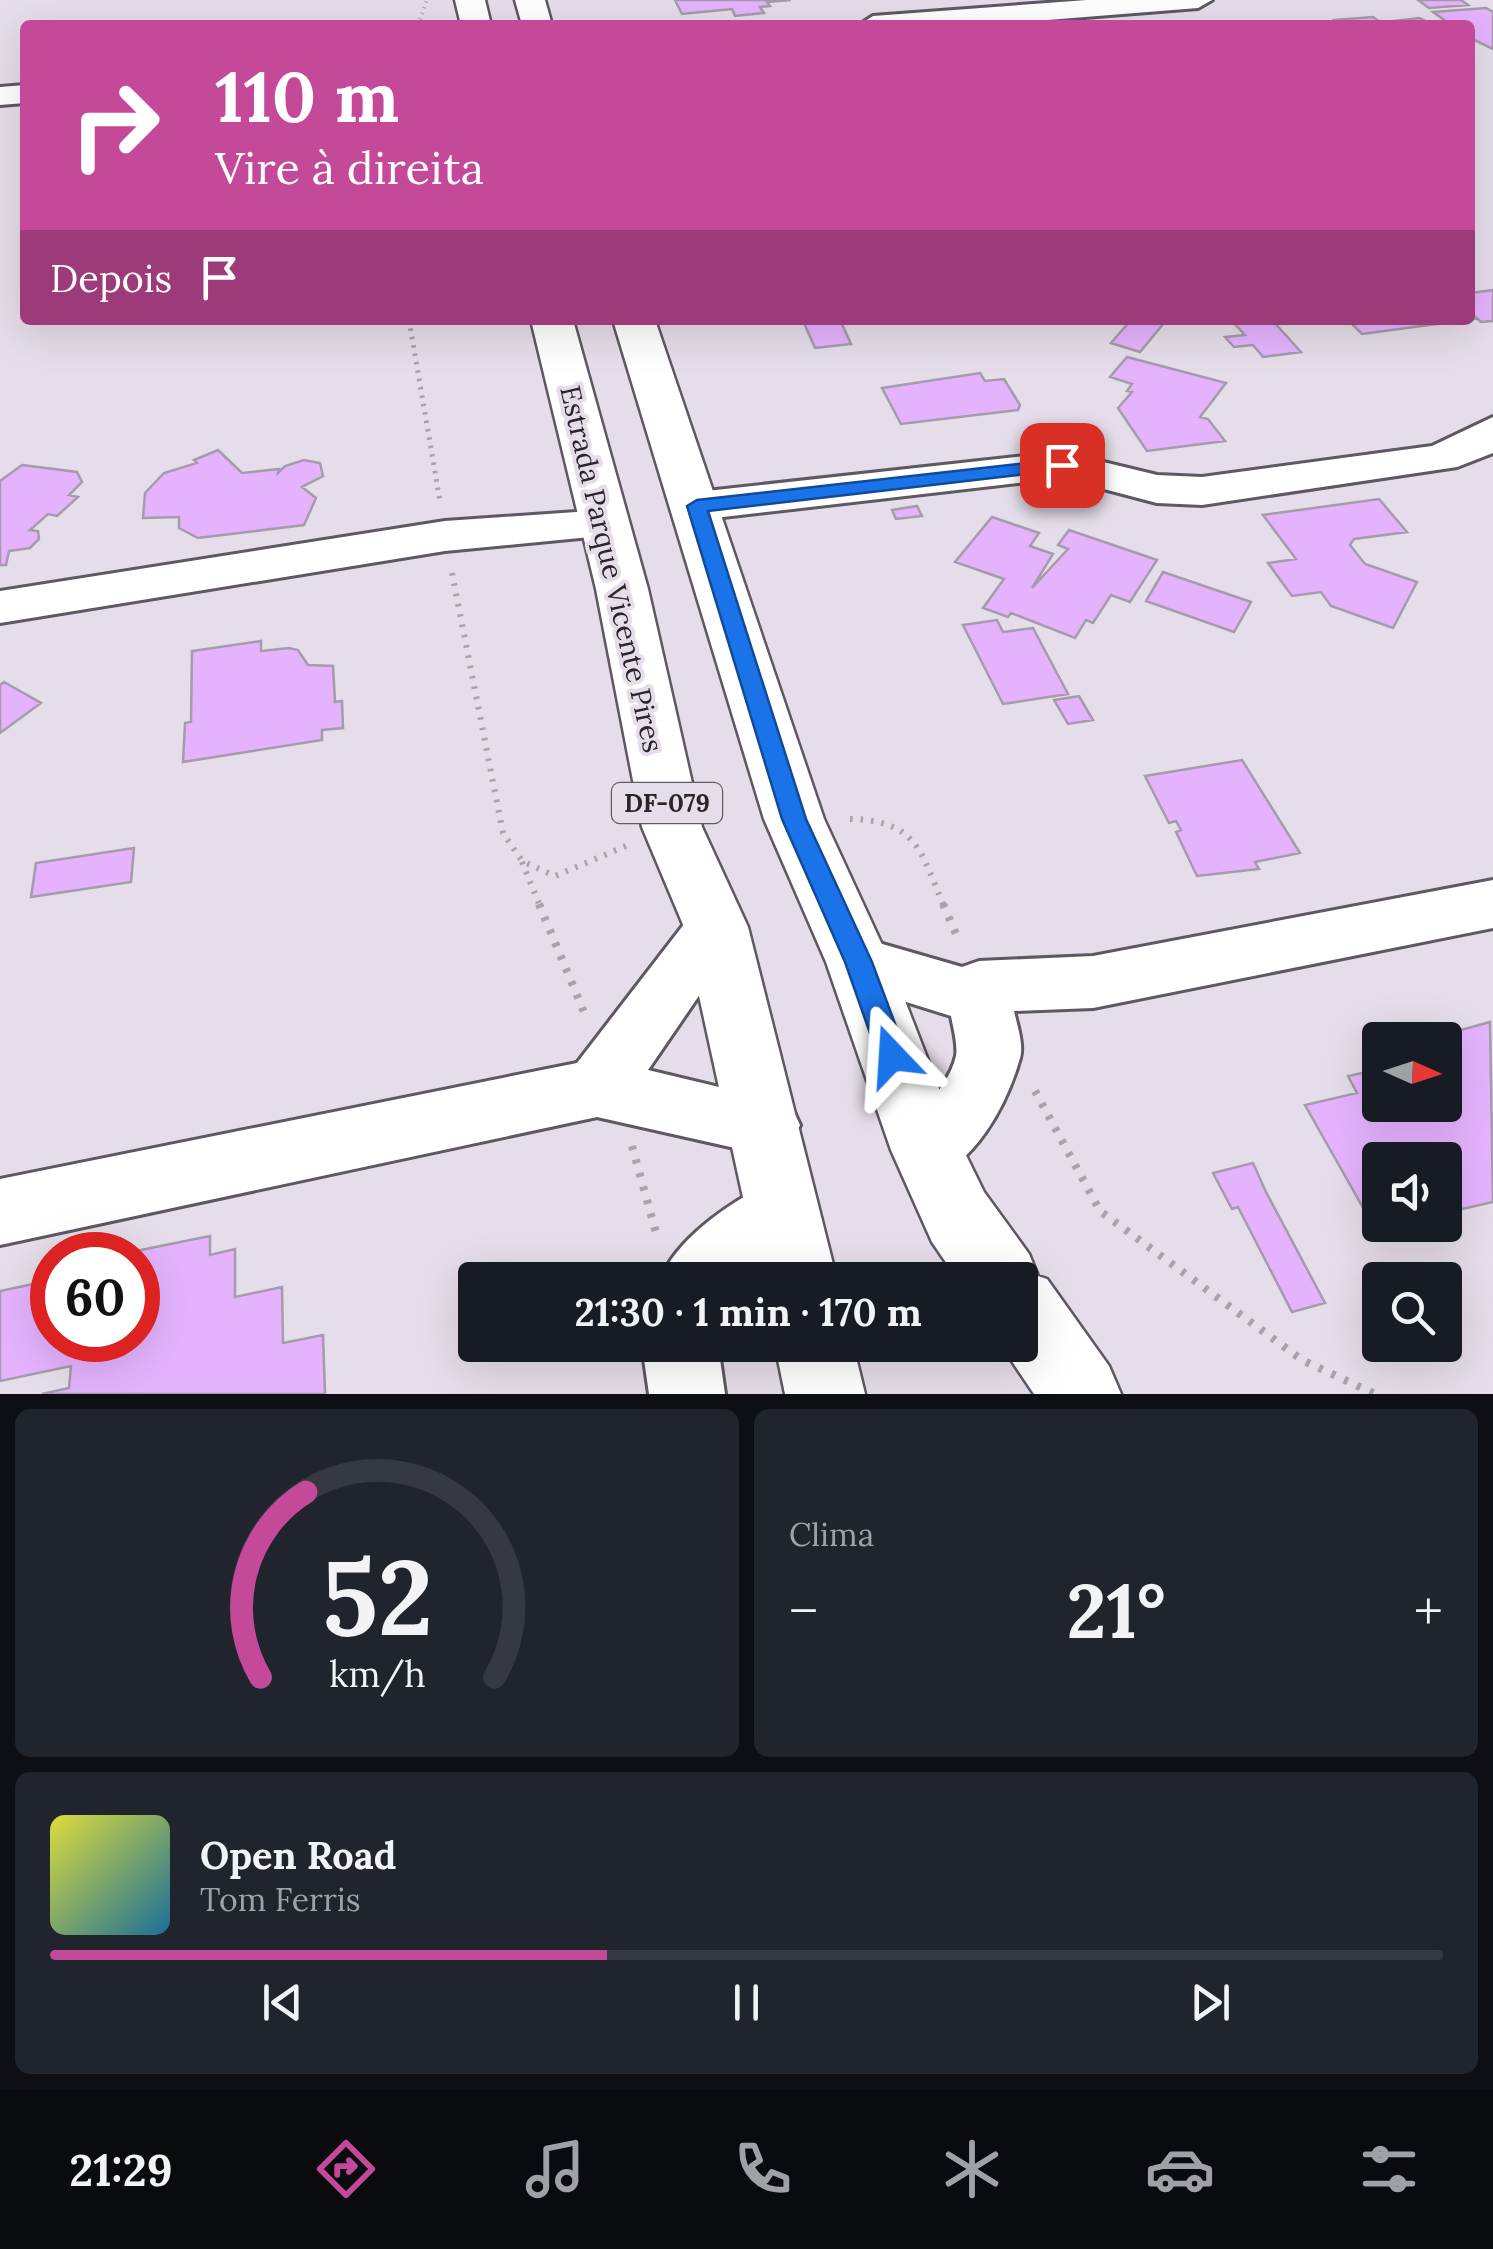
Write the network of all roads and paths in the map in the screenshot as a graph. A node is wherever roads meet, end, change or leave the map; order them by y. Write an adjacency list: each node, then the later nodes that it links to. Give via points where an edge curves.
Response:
1 (1198, 0): 2 (street)
2 (938, 20)
3 (553, 325): 7 (main road, Estrada Parque Vicente Pires / DF-079)
4 (636, 325): 6 (main road)
5 (1493, 430): 6 (street, via 1478,444 1441,458 1202,491 1157,489 1062,465)
6 (697, 506): 11 (main road, via 794,819)
7 (604, 524): 8 (street, via 446,536); 10 (main road, Estrada Parque Vicente Pires / DF-079, via 672,826)
8 (0, 607)
9 (1493, 904): 12 (street, via 1093,982)
10 (716, 927): 13 (street); 14 (main road, Estrada Parque Vicente Pires / DF-079)
11 (858, 962): 12 (street, via 962,994); 15 (main road)
12 (978, 987): 15 (street, via 989,1055 961,1114)
13 (597, 1088): 14 (street); 17 (street)
14 (766, 1125): 16 (main road, Estrada Parque Vicente Pires / DF-079)
15 (927, 1150): 20 (main road, via 958,1216)
16 (783, 1211): 18 (street); 19 (main road, Estrada Parque Vicente Pires / DF-079)
17 (0, 1212)
18 (719, 1262)
19 (795, 1262)
20 (990, 1262)
21 (1038, 1332): 26 (main road)
22 (682, 1362): 24 (street)
23 (818, 1362): 25 (main road)
24 (687, 1394)
25 (825, 1394)
26 (1081, 1394)

